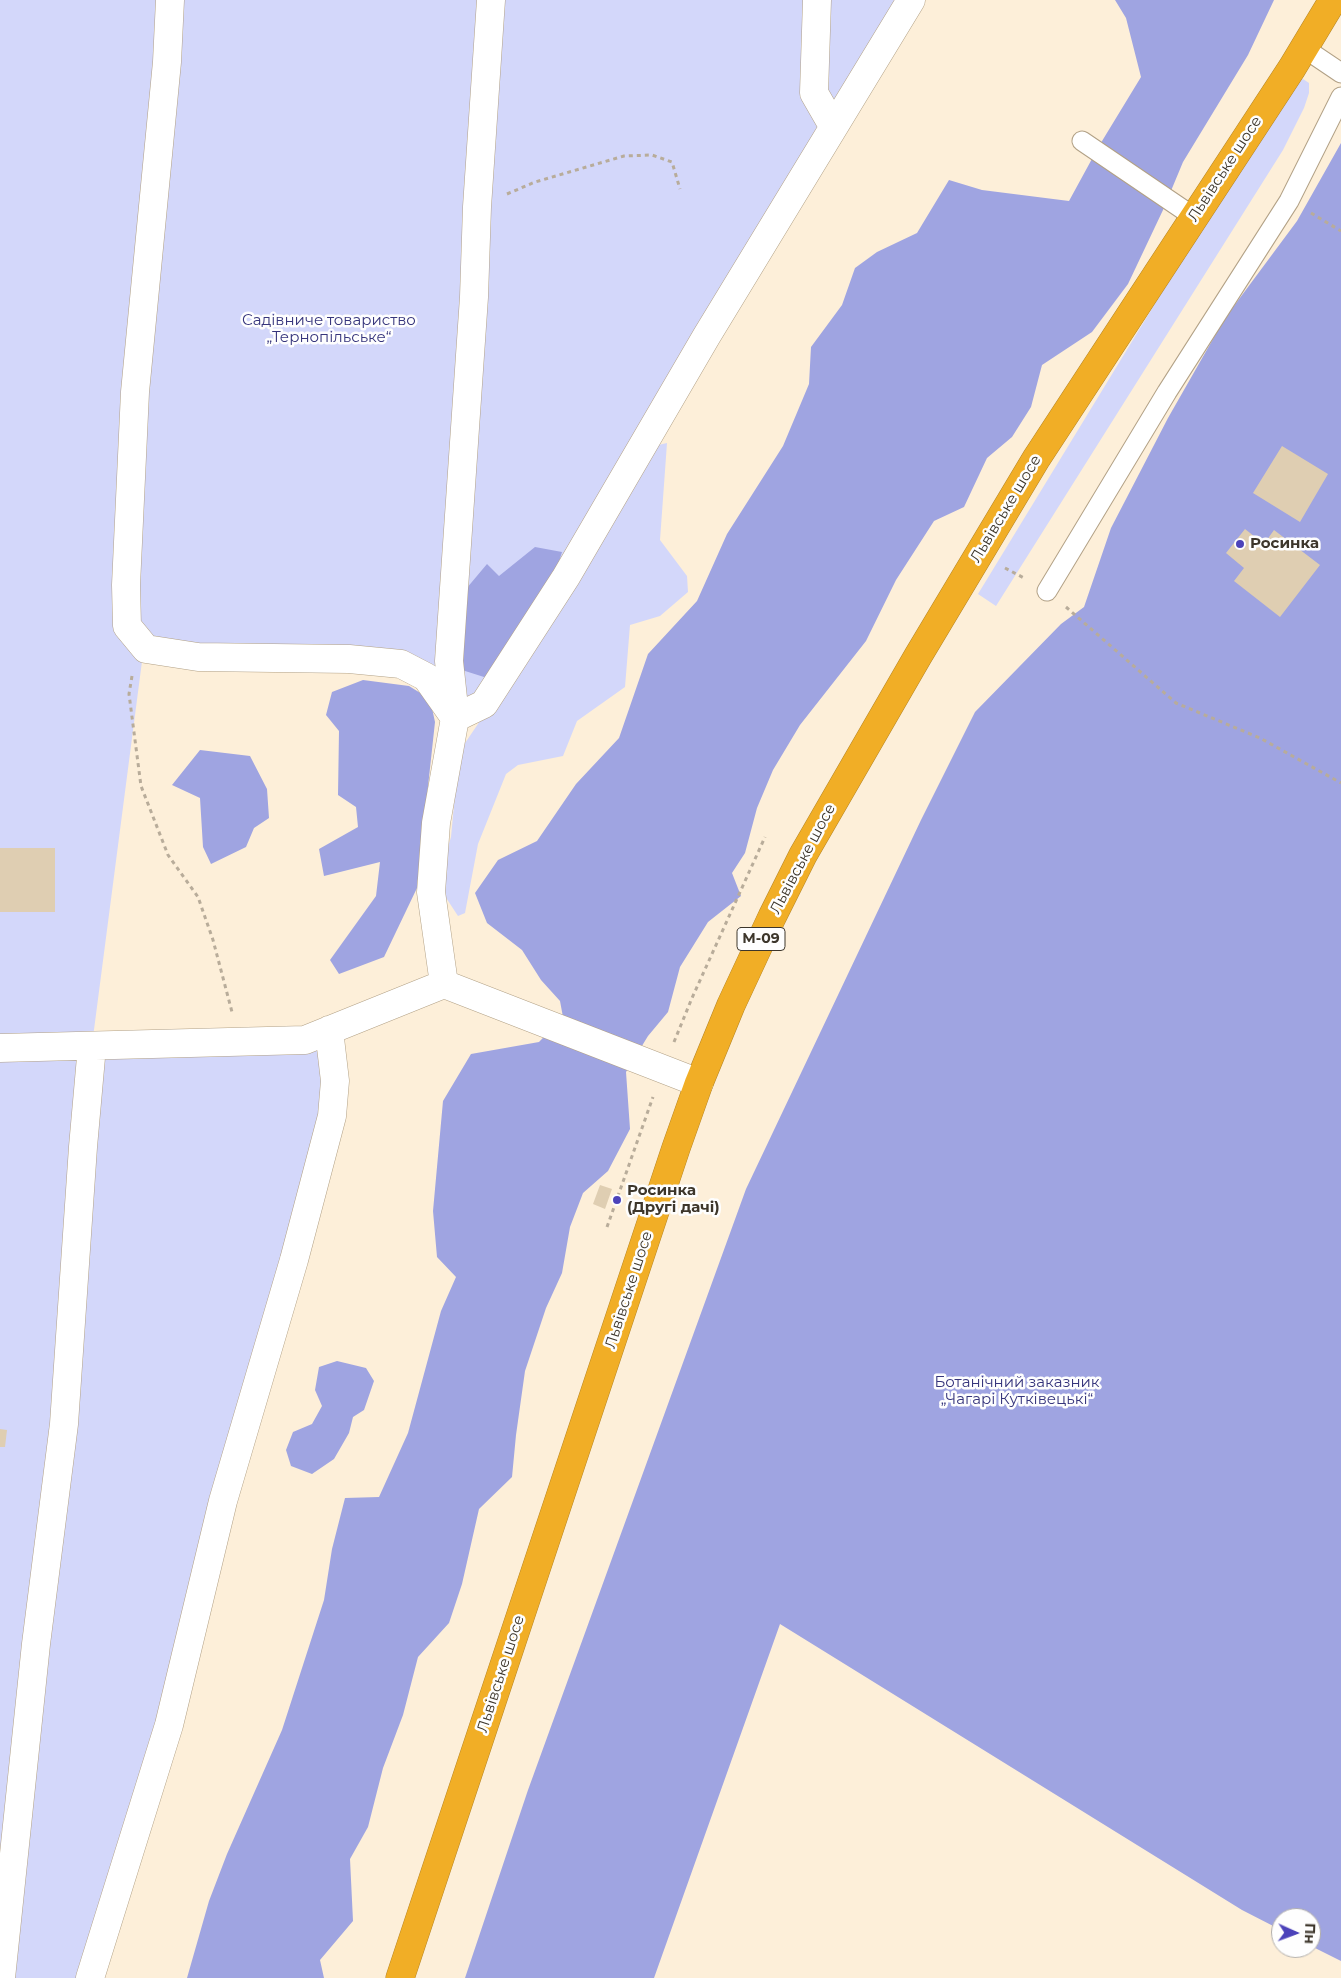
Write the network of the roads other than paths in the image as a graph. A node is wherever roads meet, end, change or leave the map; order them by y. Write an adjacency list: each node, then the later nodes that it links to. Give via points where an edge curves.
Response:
1 (170, 0): 13 (street, via 167,62 135,392 127,626 146,649 198,657 349,659 401,664 426,677)
2 (491, 0): 13 (street, via 449,660)
3 (818, 0): 9 (street, via 814,93)
4 (911, 0): 9 (street)
5 (1333, 0): 6 (highway, Львівське шосе / М-09)
6 (1304, 48): 7 (lane); 11 (highway, Львівське шосе / М-09)
7 (1341, 74)
8 (1341, 98): 12 (lane, via 1289,201 1167,392)
9 (833, 126): 13 (street, via 560,585 484,704)
10 (1082, 142): 11 (lane)
11 (1194, 217): 18 (highway, Львівське шосе / М-09, via 1036,459 803,855 731,1005)
12 (1046, 591)
13 (455, 718): 14 (street, via 436,823 431,892)
14 (444, 984): 15 (street); 18 (street)
15 (329, 1030): 16 (street, via 305,1040); 20 (street, via 335,1081 332,1116 294,1260 223,1501 169,1725)
16 (92, 1046): 17 (street); 19 (street, via 64,1424 36,1644)
17 (0, 1048)
18 (699, 1083): 21 (highway, Львівське шосе / М-09)
19 (1, 1978)
20 (90, 1978)
21 (400, 1978)

